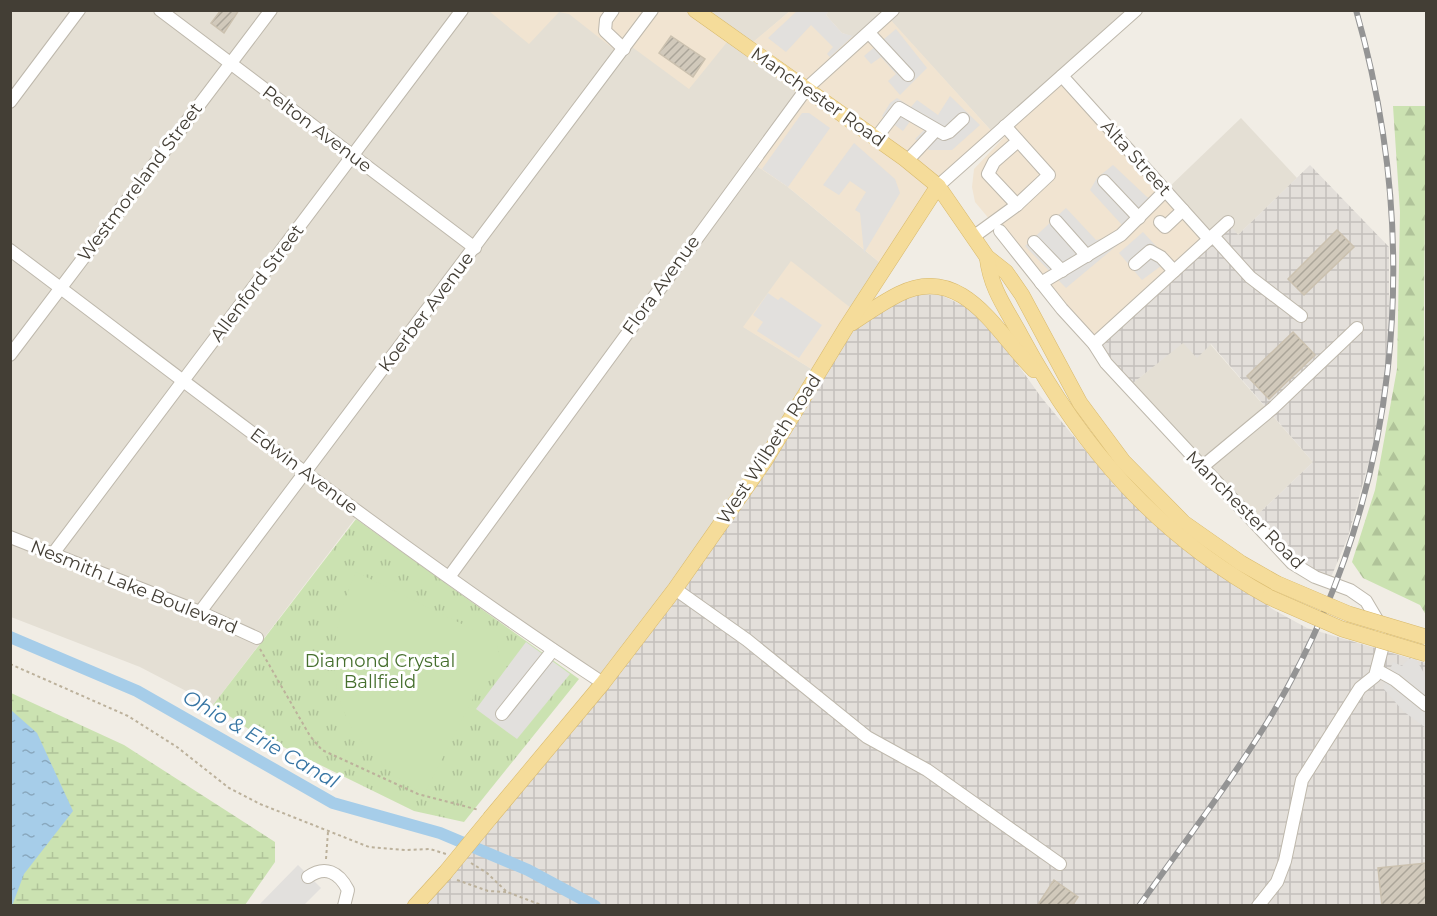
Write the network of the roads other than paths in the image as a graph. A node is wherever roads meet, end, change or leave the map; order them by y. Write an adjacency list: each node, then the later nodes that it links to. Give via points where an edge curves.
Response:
1 (79, 10): 16 (street)
2 (160, 10): 12 (street, Pelton Avenue)
3 (271, 10): 12 (street, Westmoreland Street)
4 (462, 10): 22 (street, Allenford Street)
5 (613, 10): 11 (street, via 603,26)
6 (652, 10): 11 (street, Koerber Avenue)
7 (695, 10): 15 (main road, Manchester Road)
8 (893, 10): 10 (street, Flora Avenue)
9 (1136, 10): 14 (street, West Wilbeth Road)
10 (869, 33): 13 (street); 15 (street, Flora Avenue)
11 (624, 49): 37 (street, Koerber Avenue)
12 (231, 64): 22 (street, Pelton Avenue); 45 (street, Westmoreland Street)
13 (908, 75)
14 (1062, 76): 18 (street, West Wilbeth Road); 26 (street, Alta Street)
15 (807, 88): 20 (main road, Manchester Road); 57 (street, Flora Avenue)
16 (10, 102)
17 (963, 119): 19 (street, via 950,132)
18 (1005, 126): 21 (street); 25 (street, West Wilbeth Road)
19 (936, 130): 20 (street, via 898,108); 23 (street)
20 (876, 138): 23 (main road, Manchester Road)
21 (1018, 141): 27 (street, via 994,162 988,174); 27 (street, via 1049,175)
22 (353, 155): 37 (street, Pelton Avenue); 51 (street, Allenford Street)
23 (907, 161): 25 (main road, Manchester Road)
24 (1104, 181): 29 (street)
25 (938, 186): 34 (main road, Manchester Road); 47 (main road, West Wilbeth Road)
26 (1165, 190): 28 (street, Alta Street); 29 (street)
27 (1017, 205): 34 (street)
28 (1183, 210): 31 (street, via 1165,227); 35 (street, Alta Street)
29 (1139, 218): 39 (street, via 1121,235)
30 (1056, 221): 39 (street)
31 (1160, 222)
32 (1228, 222): 35 (street)
33 (1000, 231): 44 (street, Manchester Road)
34 (973, 237): 40 (main road, Manchester Road)
35 (1211, 238): 43 (street); 46 (street, Alta Street, via 1250,277)
36 (1035, 242): 42 (street)
37 (475, 248): 54 (street, Koerber Avenue)
38 (10, 250): 45 (street, Edwin Avenue)
39 (1087, 256): 42 (street)
40 (987, 257): 52 (main road, via 990,280); 59 (main road, via 1006,272 1022,295 1080,403 1107,442 1138,478 1199,535)
41 (1135, 264): 43 (street, via 1150,251)
42 (1062, 271): 44 (street)
43 (1174, 271): 49 (street)
44 (1041, 283): 49 (street, Manchester Road)
45 (60, 287): 50 (street, Westmoreland Street); 51 (street, Edwin Avenue)
46 (1301, 316)
47 (847, 326): 52 (main road, via 900,294 924,287 946,289 961,294 984,312); 58 (main road, West Wilbeth Road, via 764,462)
48 (1357, 328): 53 (street, via 1273,408)
49 (1094, 344): 53 (street, Manchester Road, via 1106,363)
50 (10, 355)
51 (183, 380): 54 (street, Edwin Avenue); 56 (street, Allenford Street)
52 (1046, 383): 59 (main road, via 1094,449 1141,504 1197,553)
53 (1202, 467): 65 (street, Manchester Road, via 1292,563 1350,590 1372,607 1379,623 1382,649)
54 (305, 472): 57 (street, Edwin Avenue); 60 (street, Koerber Avenue)
55 (10, 537): 56 (street, Nesmith Lake Boulevard)
56 (52, 555): 60 (street, Nesmith Lake Boulevard)
57 (449, 577): 63 (street, Edwin Avenue)
58 (675, 589): 66 (main road, West Wilbeth Road); 69 (street, via 747,640 867,737 927,770)
59 (1272, 590): 61 (main road, bridge); 64 (main road, bridge, via 1342,629)
60 (200, 612): 62 (street, Nesmith Lake Boulevard)
61 (1426, 637)
62 (257, 638)
63 (553, 650): 66 (street, Edwin Avenue); 68 (street)
64 (1426, 654)
65 (1377, 670): 67 (street); 73 (street, via 1360,688 1302,780 1285,861 1277,882)
66 (603, 683): 72 (main road, West Wilbeth Road, bridge)
67 (1426, 705)
68 (502, 714)
69 (1060, 864)
70 (308, 878): 71 (street, via 325,870 335,873 348,890)
71 (344, 906)
72 (415, 906)
73 (1258, 906)

